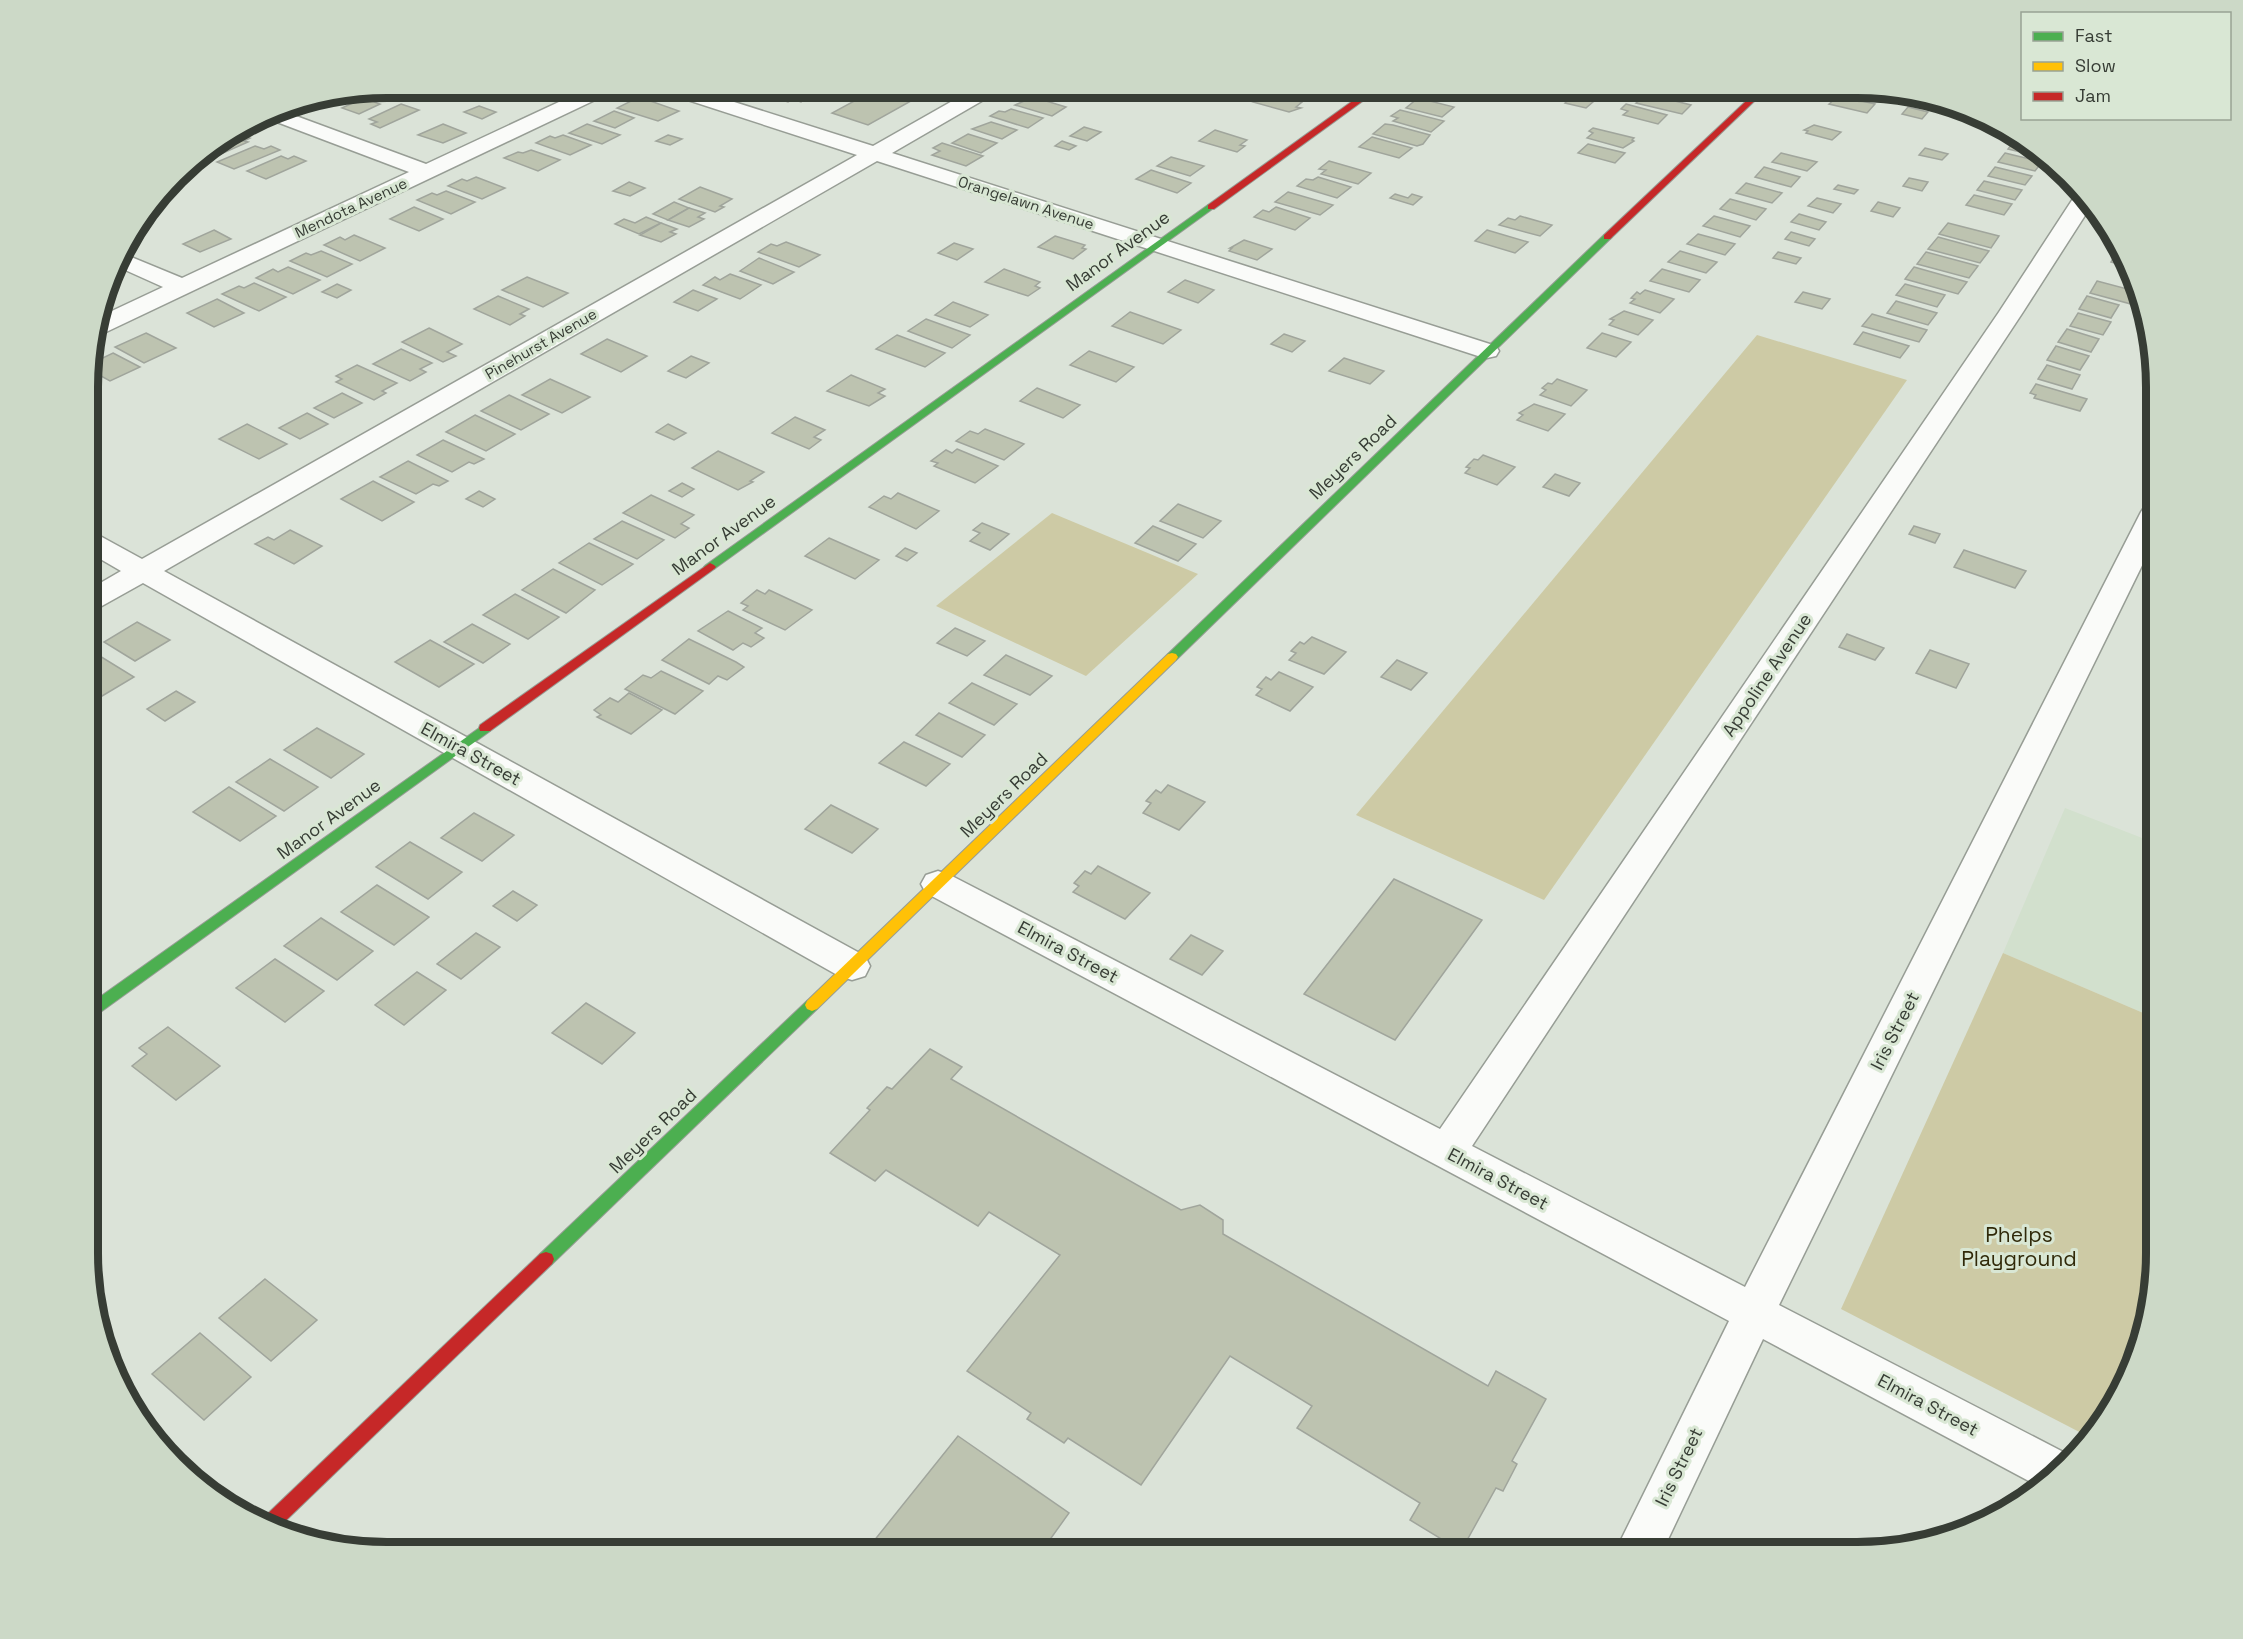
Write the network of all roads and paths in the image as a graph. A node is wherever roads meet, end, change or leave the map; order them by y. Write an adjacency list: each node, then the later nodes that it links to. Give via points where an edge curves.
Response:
1 (584, 98): 8 (street, Mendota Avenue)
2 (701, 98): 7 (street, Orangelawn Avenue)
3 (973, 98): 7 (street, Pinehurst Avenue)
4 (1363, 98): 10 (street, Manor Avenue)
5 (1753, 98): 14 (street, Meyers Road)
6 (281, 117): 8 (street)
7 (875, 154): 10 (street, Orangelawn Avenue); 17 (street, Pinehurst Avenue)
8 (427, 172): 12 (street, Mendota Avenue)
9 (2081, 204): 23 (street, Appoline Avenue)
10 (1157, 245): 14 (street, Orangelawn Avenue); 19 (street, Manor Avenue)
11 (126, 262): 12 (street)
12 (183, 287): 13 (street, Mendota Avenue)
13 (104, 324)
14 (1487, 351): 20 (street, Meyers Road)
15 (2146, 530): 24 (street, Iris Street)
16 (98, 547): 17 (street, Elmira Street)
17 (141, 571): 18 (street, Pinehurst Avenue); 19 (street, Elmira Street)
18 (98, 596)
19 (460, 747): 21 (street, Elmira Street); 22 (street, Manor Avenue)
20 (938, 884): 21 (street, Meyers Road); 23 (street, Elmira Street)
21 (852, 966): 26 (street, Meyers Road)
22 (98, 1006)
23 (1446, 1152): 24 (street, Elmira Street)
24 (1754, 1313): 25 (street, Elmira Street); 27 (street, Iris Street)
25 (2049, 1468)
26 (274, 1519)
27 (1643, 1542)

